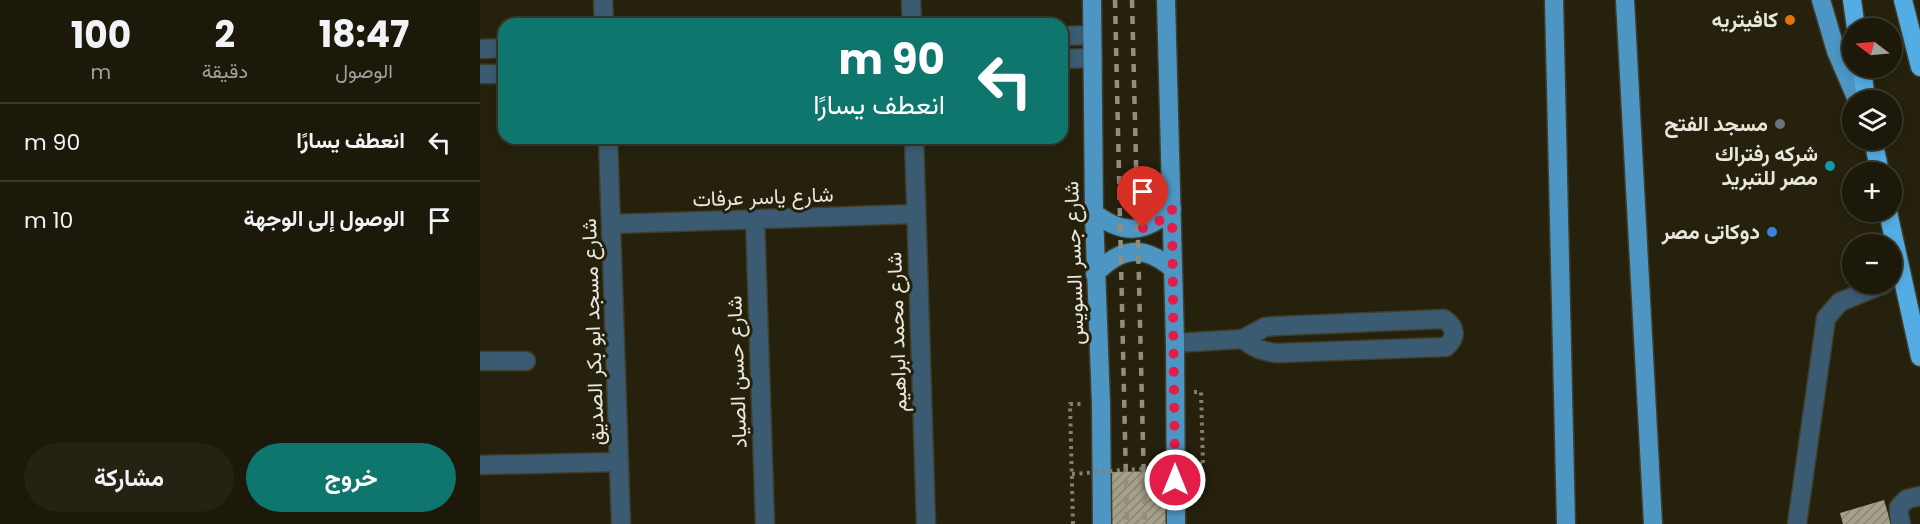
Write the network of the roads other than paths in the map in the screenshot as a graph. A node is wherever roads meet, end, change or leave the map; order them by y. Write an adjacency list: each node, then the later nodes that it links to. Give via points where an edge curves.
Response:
1 (603, 0): 10 (street)
2 (911, 0): 11 (street)
3 (1092, 0): 13 (main road, شارع جسر السويس)
4 (1166, 0): 25 (main road)
5 (1554, 0): 47 (main road)
6 (1625, 0): 48 (main road)
7 (1821, 0): 22 (main road)
8 (1852, 0): 12 (highway)
9 (1903, 0): 19 (highway)
10 (604, 18)
11 (912, 18)
12 (1855, 18)
13 (1092, 35): 14 (street); 18 (main road, شارع جسر السويس)
14 (1068, 36)
15 (480, 48): 16 (street)
16 (498, 48)
17 (1068, 58): 18 (street)
18 (1093, 58): 26 (main road, شارع جسر السويس)
19 (1920, 67)
20 (480, 74): 21 (street)
21 (498, 74)
22 (1853, 90)
23 (608, 144): 29 (street, شارع مسجد ابو بكر الصديق)
24 (914, 144): 27 (street, شارع محمد ابراهيم)
25 (1172, 209): 26 (main road, via 1159,221 1134,229 1108,224); 30 (main road)
26 (1094, 213): 31 (main road, شارع جسر السويس)
27 (916, 214): 28 (street, شارع ياسر عرفات); 44 (street, شارع محمد ابراهيم)
28 (755, 219): 29 (street, شارع ياسر عرفات); 43 (street, شارع حسن الصياد)
29 (612, 224): 39 (street, شارع مسجد ابو بكر الصديق)
30 (1173, 269): 31 (main road, via 1159,257 1142,252 1124,253 1107,261); 35 (main road)
31 (1095, 274): 45 (main road, شارع جسر السويس)
32 (1860, 294): 49 (street, via 1840,302 1826,318)
33 (1901, 294): 36 (highway)
34 (1243, 339): 34 (street, via 1265,352 1278,353 1446,346 1455,332 1444,319 1265,327); 35 (street)
35 (1175, 343): 46 (main road)
36 (1920, 357)
37 (480, 361): 38 (street)
38 (526, 361)
39 (619, 462): 40 (street); 42 (street, شارع مسجد ابو بكر الصديق)
40 (480, 465)
41 (1920, 496): 50 (street, via 1907,499 1899,507)
42 (621, 524)
43 (765, 524)
44 (926, 524)
45 (1102, 524)
46 (1176, 524)
47 (1566, 524)
48 (1653, 524)
49 (1797, 524)
50 (1901, 524)

